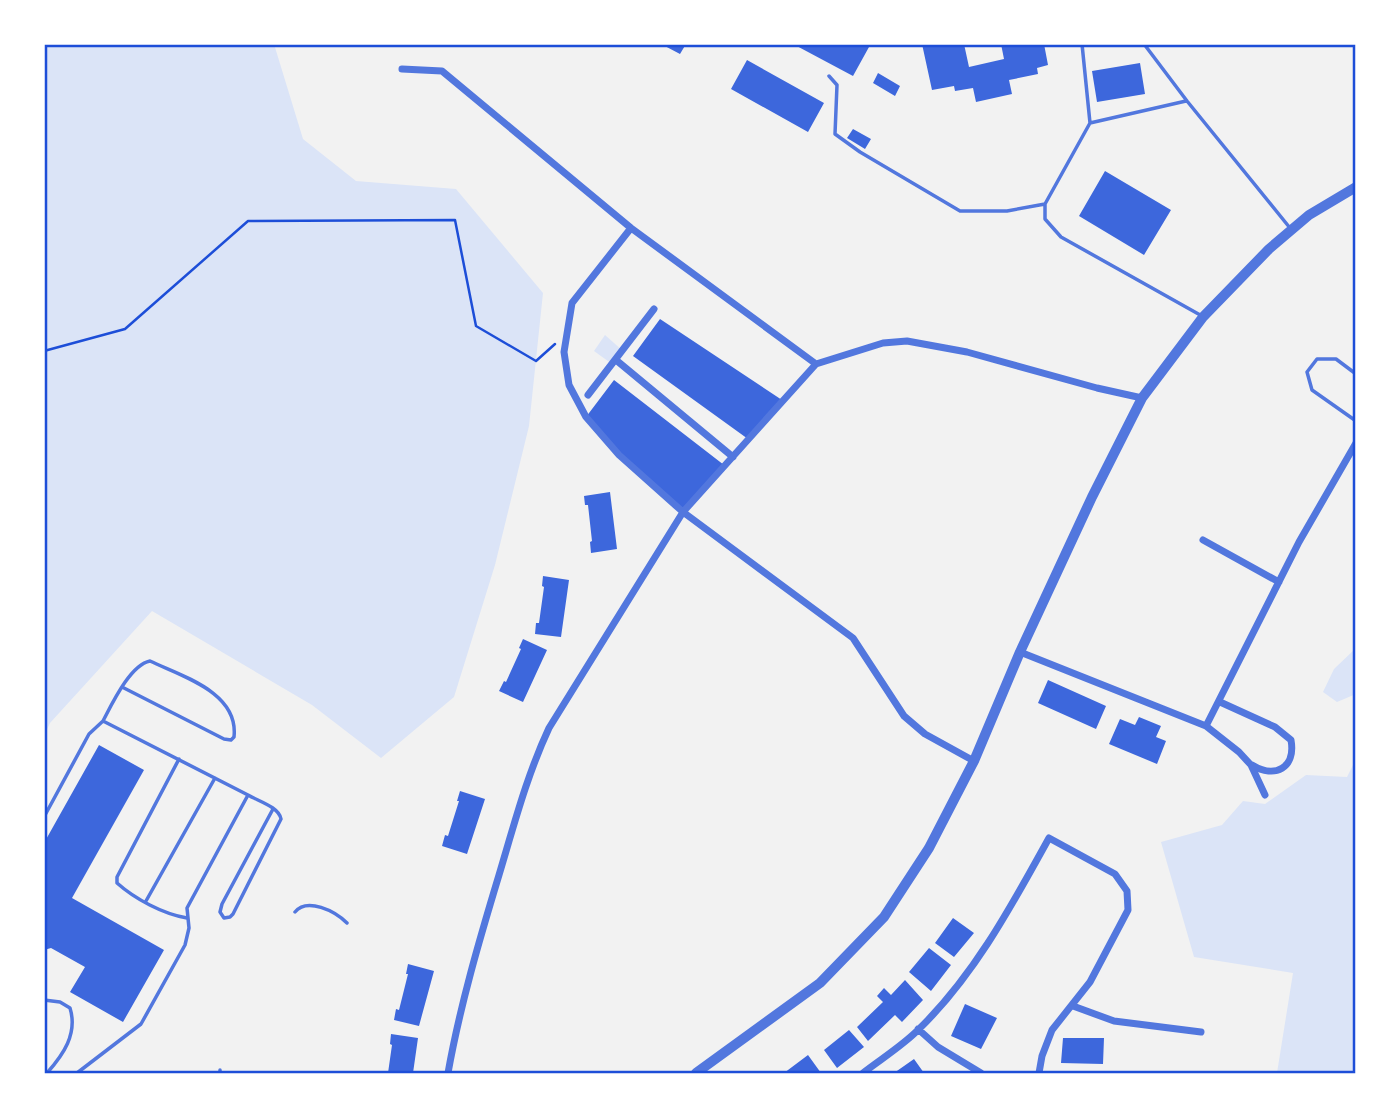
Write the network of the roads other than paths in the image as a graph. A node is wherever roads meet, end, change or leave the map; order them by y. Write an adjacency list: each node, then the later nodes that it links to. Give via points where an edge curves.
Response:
1 (1144, 44): 5 (lane)
2 (1084, 45): 6 (lane)
3 (402, 69): 9 (street, via 442,71)
4 (829, 76): 8 (lane, via 838,85 835,134 860,152 961,211 1007,211)
5 (1186, 101): 6 (lane); 10 (lane)
6 (1090, 122): 8 (lane)
7 (1356, 187): 10 (street)
8 (1045, 204): 12 (lane, via 1045,219 1061,237)
9 (631, 228): 14 (street); 21 (street, via 572,303 564,352 569,385 586,417 619,455)
10 (1292, 230): 12 (street)
11 (654, 309): 13 (street)
12 (1203, 317): 17 (street)
13 (616, 360): 16 (street); 20 (street)
14 (816, 364): 17 (street, via 883,343 919,343); 20 (street)
15 (1356, 373): 18 (lane, via 1336,359 1317,359 1307,372 1312,390)
16 (588, 395)
17 (1142, 398): 24 (street)
18 (1356, 421)
19 (1356, 443): 23 (street)
20 (733, 457): 21 (street)
21 (682, 512): 30 (street, via 853,638 904,716 925,734); 47 (street, via 567,696 532,764 467,982)
22 (1203, 540): 23 (street)
23 (1279, 582): 26 (street)
24 (1020, 652): 28 (street); 30 (street)
25 (122, 687): 25 (lane, via 138,667 150,661 225,702 234,737 224,739); 27 (lane)
26 (1220, 702): 28 (street); 31 (street, via 1275,727 1292,740 1293,751 1285,766 1272,773)
27 (103, 721): 29 (lane); 36 (lane, via 89,734)
28 (1206, 726): 31 (street)
29 (179, 759): 32 (lane); 37 (lane, via 117,877 117,883)
30 (974, 761): 48 (street, via 923,858 868,935 820,983)
31 (1251, 765): 34 (street)
32 (215, 778): 33 (lane); 37 (lane)
33 (248, 795): 35 (lane); 39 (lane, via 187,908)
34 (1265, 795)
35 (273, 809): 35 (lane, via 280,814 279,826 233,914 224,918 222,904)
36 (44, 817)
37 (146, 901): 39 (lane)
38 (295, 912): 40 (lane, via 308,904)
39 (187, 918): 46 (lane, via 186,945 141,1024)
40 (347, 923)
41 (44, 1000): 45 (lane, via 70,1009 73,1028)
42 (1073, 1006): 43 (street, via 1128,910 1127,891 1115,874 1049,838 977,958); 44 (street, via 1114,1021); 51 (street, via 1052,1030)
43 (918, 1030): 49 (street); 50 (street)
44 (1200, 1032)
45 (47, 1073)
46 (77, 1073)
47 (448, 1073)
48 (696, 1073)
49 (863, 1073)
50 (981, 1073)
51 (1040, 1073)

